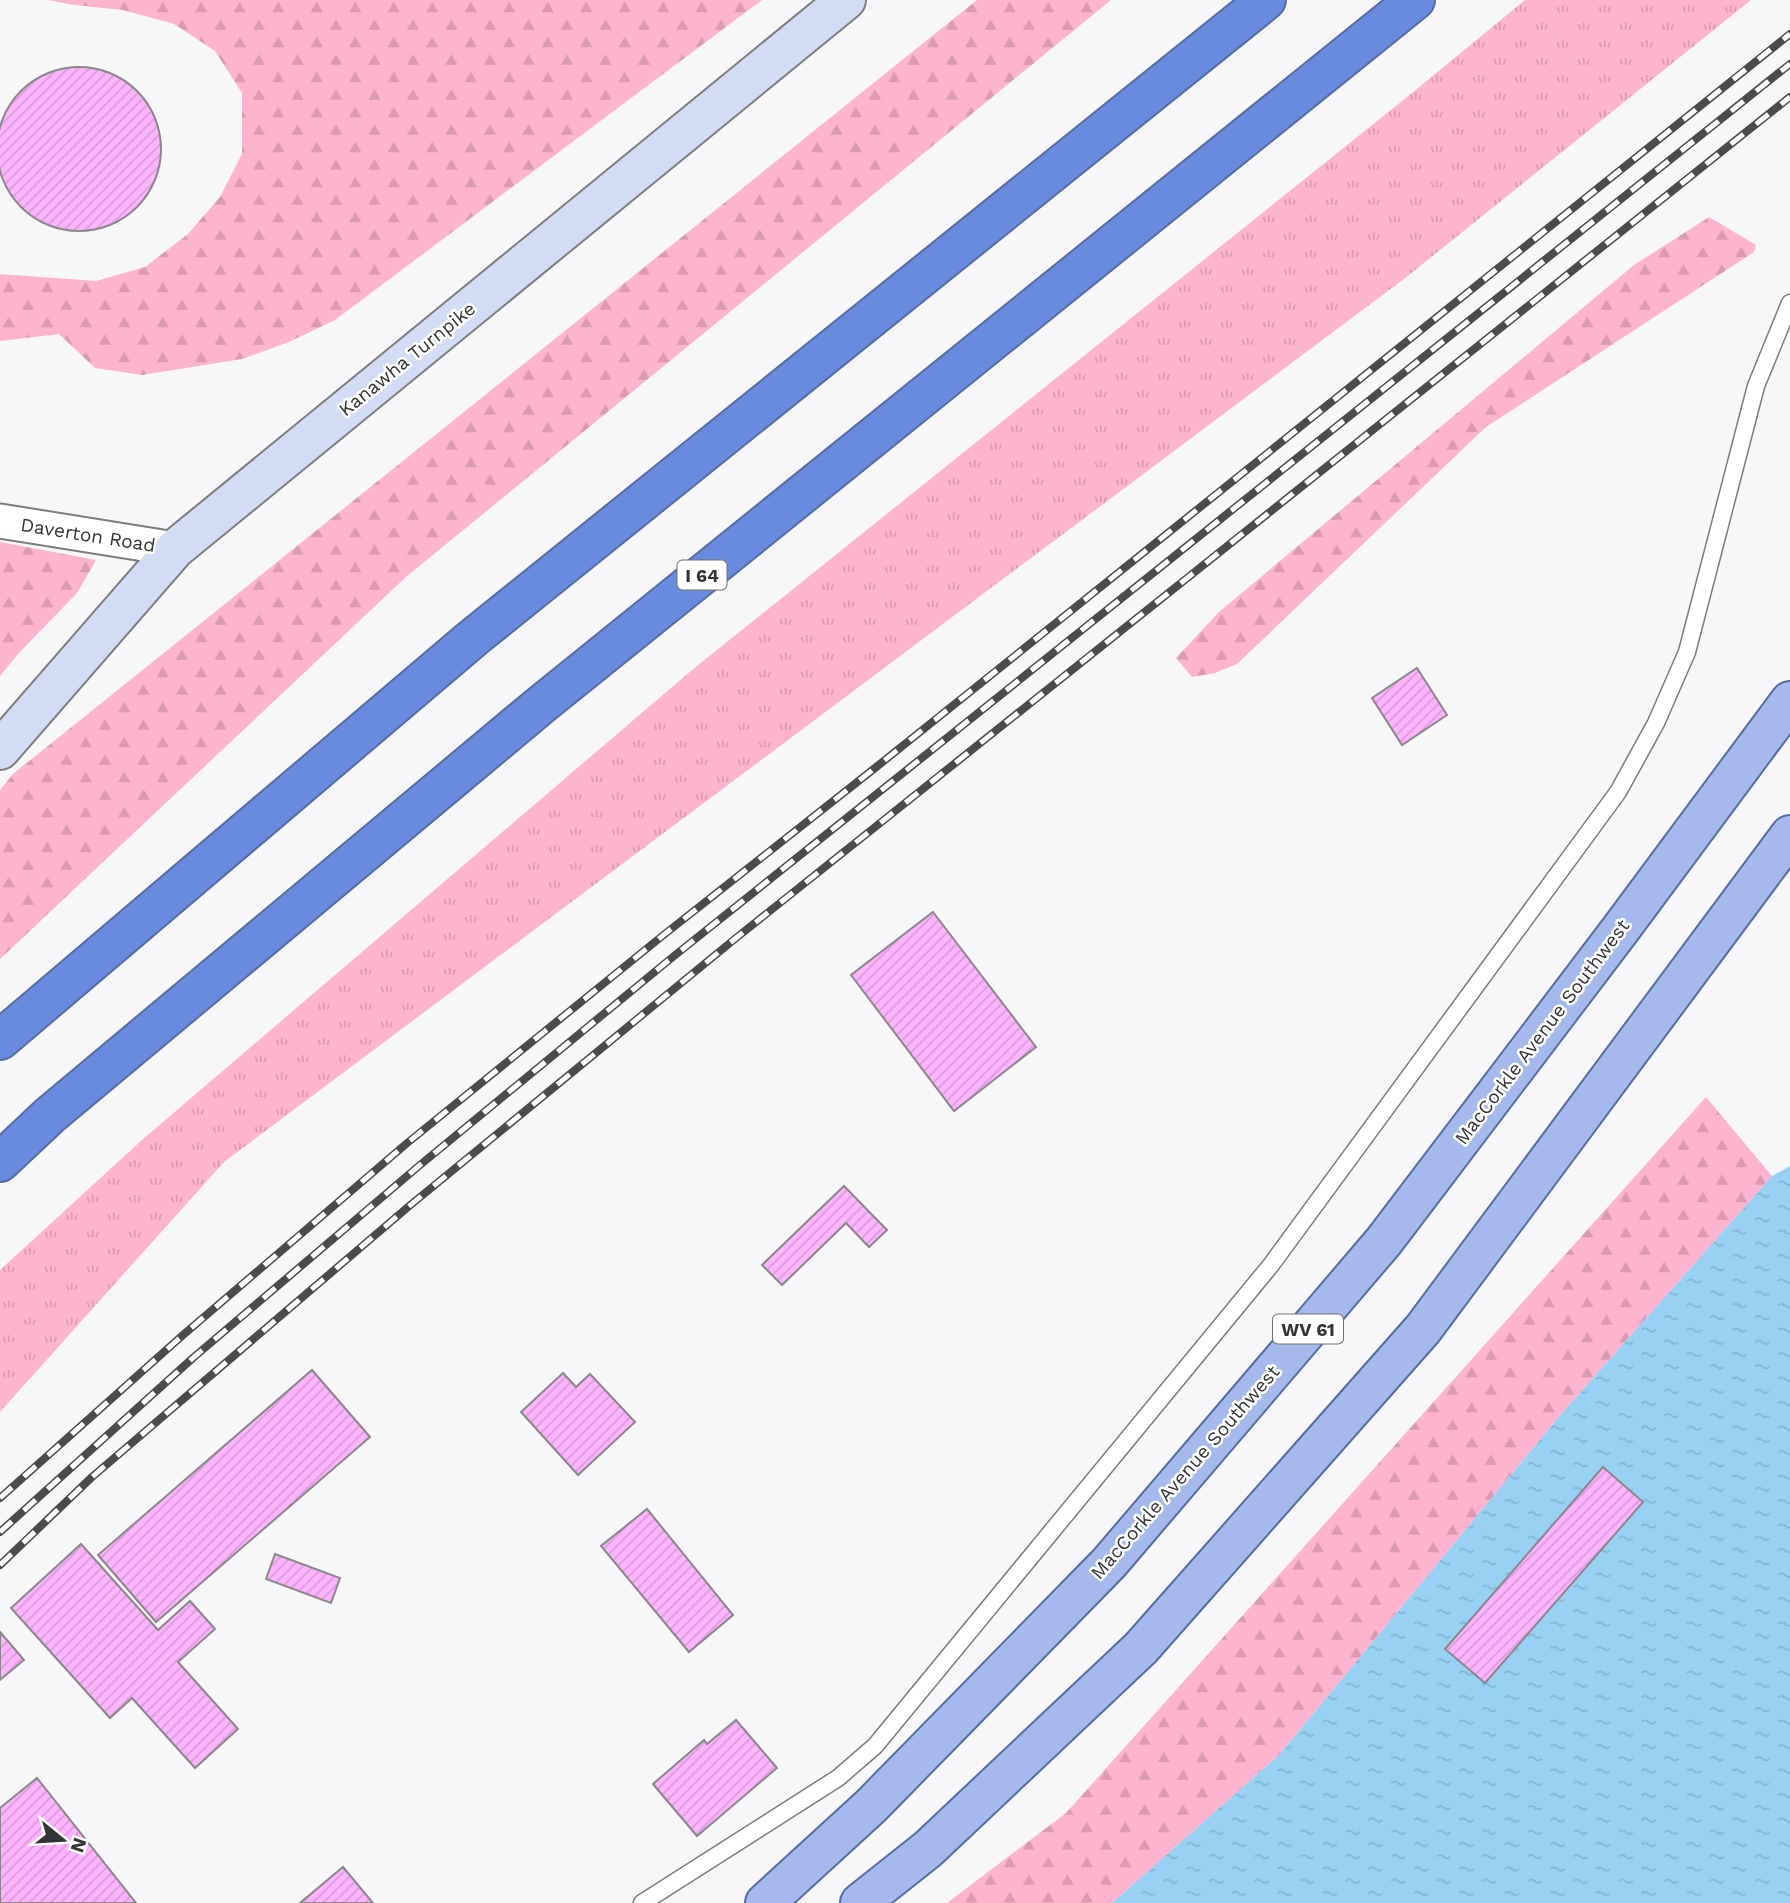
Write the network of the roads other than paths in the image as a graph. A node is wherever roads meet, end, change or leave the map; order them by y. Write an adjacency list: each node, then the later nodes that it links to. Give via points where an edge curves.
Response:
1 (846, 0): 6 (main road, Kanawha Turnpike)
2 (1266, 0): 10 (highway, via 473,638)
3 (1415, 0): 11 (highway, I 64, via 542,704)
4 (1790, 303): 12 (lane, via 1756,386 1687,652 1656,723 1618,792 1271,1265 875,1746 838,1778)
5 (0, 521): 6 (street, Daverton Road)
6 (175, 549): 8 (main road, Kanawha Turnpike)
7 (1790, 701): 13 (main road, MacCorkle Avenue Southwest / WV 61, via 1384,1241 1109,1563 871,1806)
8 (0, 750)
9 (1790, 835): 14 (main road, via 1423,1329 1141,1648 928,1849)
10 (0, 1040)
11 (0, 1162)
12 (642, 1903)
13 (765, 1903)
14 (860, 1903)

